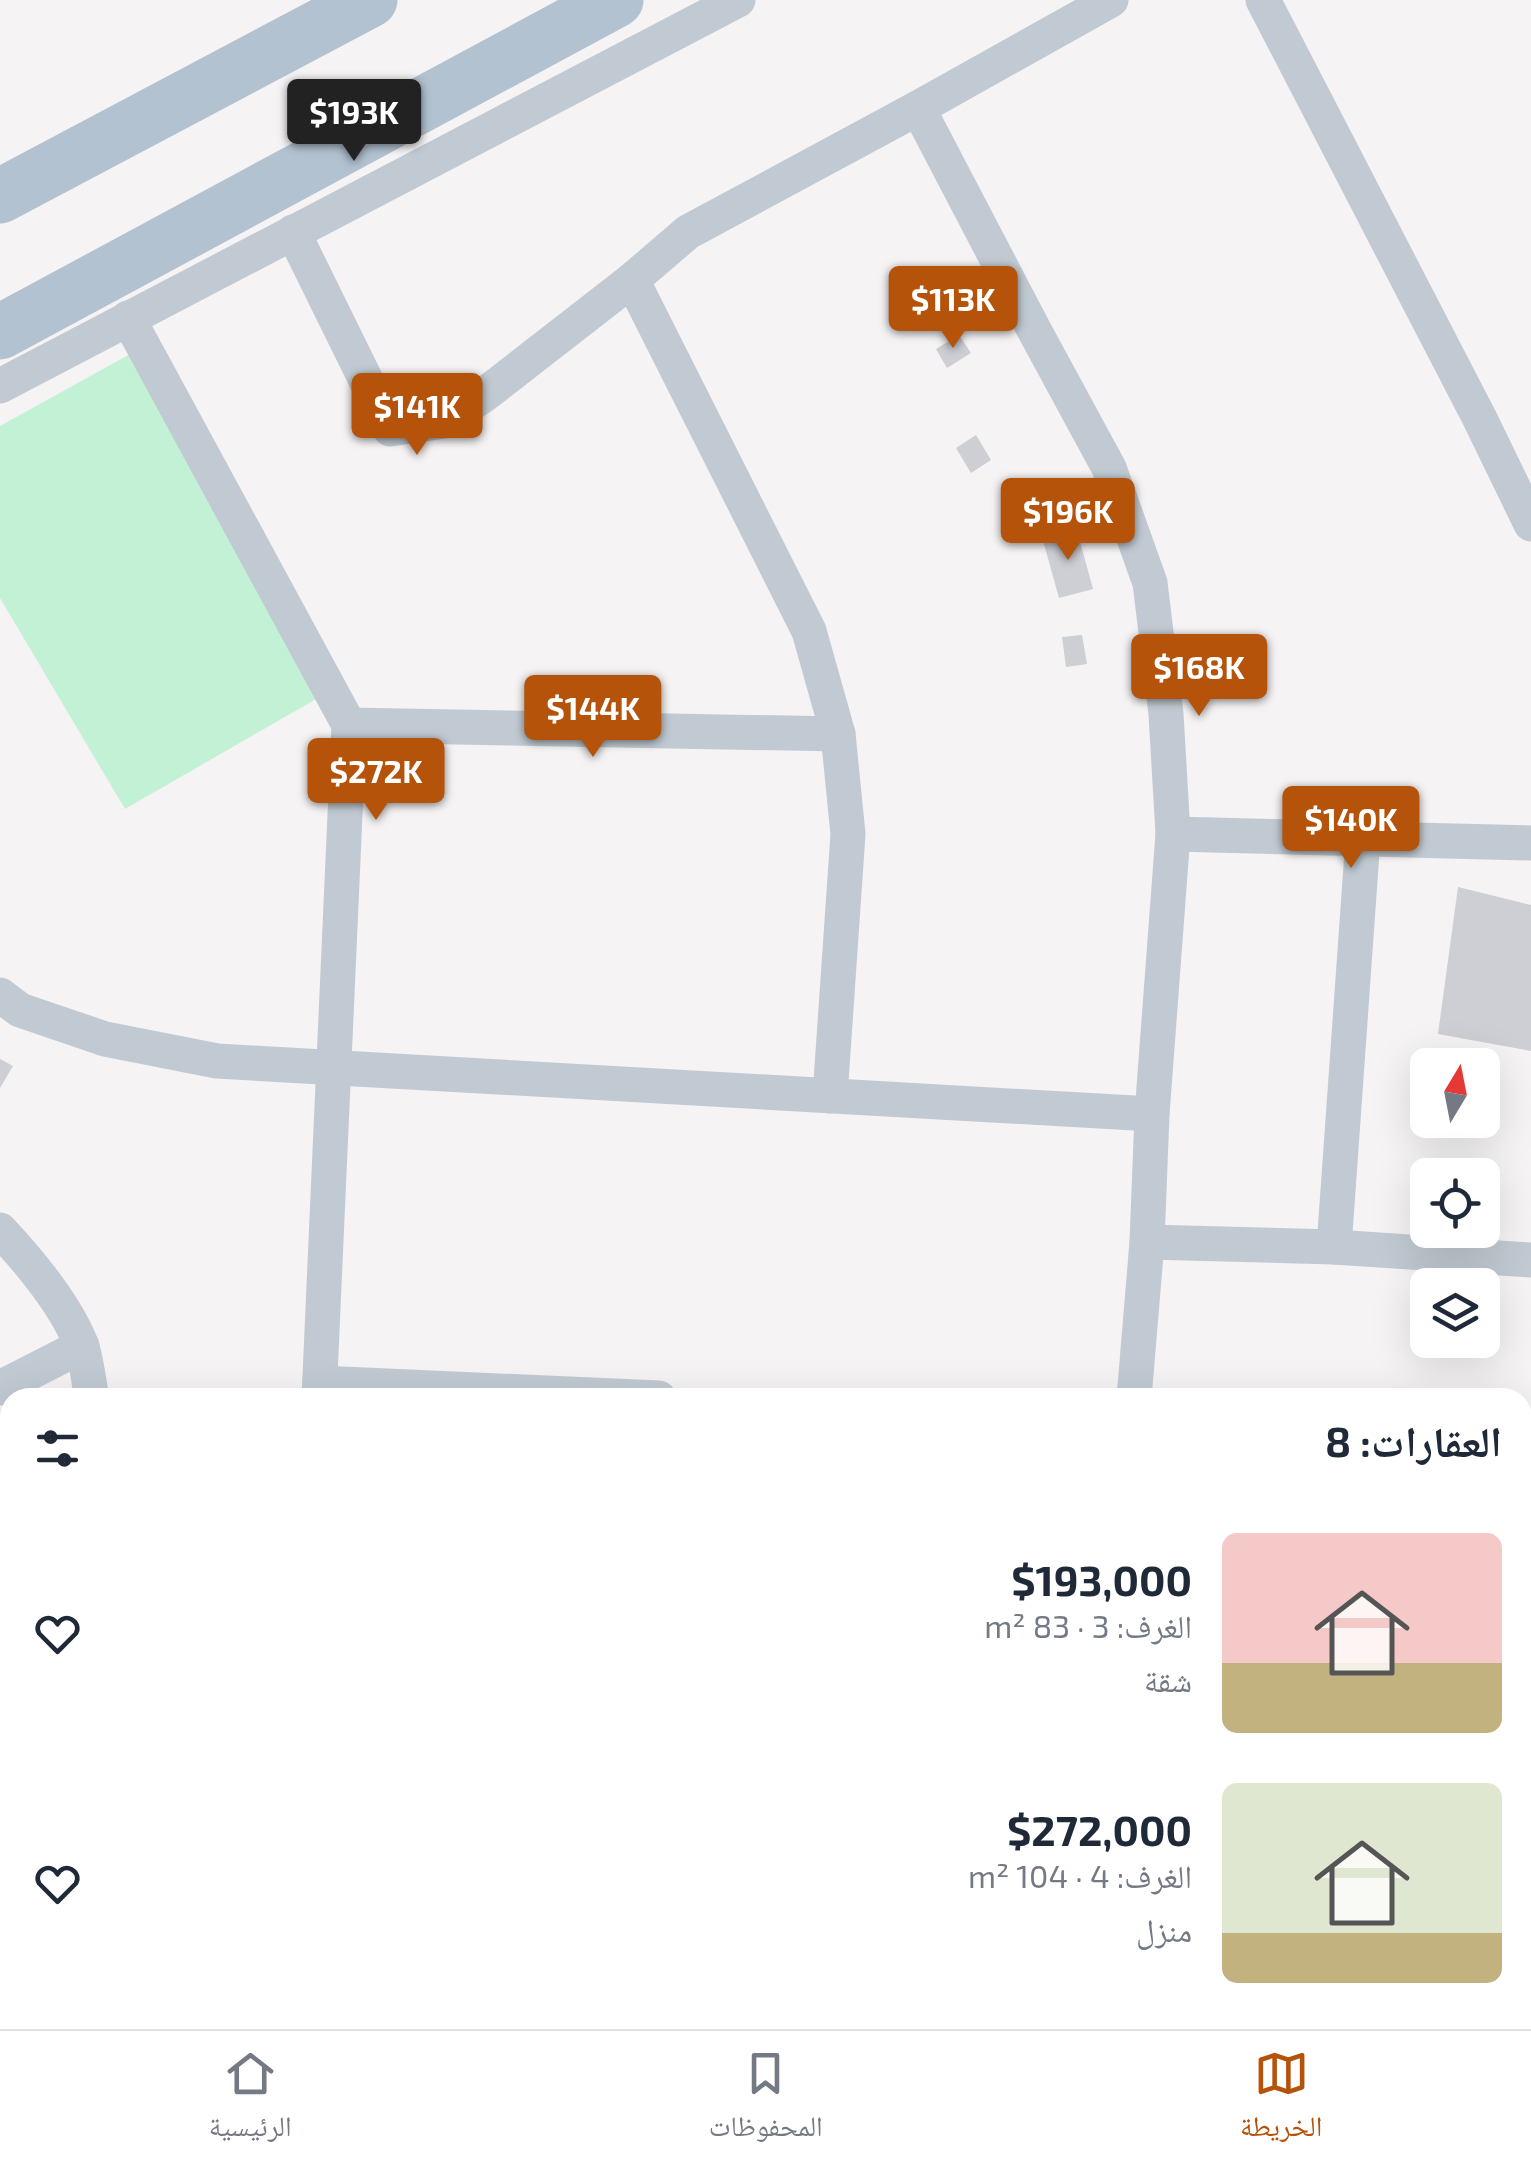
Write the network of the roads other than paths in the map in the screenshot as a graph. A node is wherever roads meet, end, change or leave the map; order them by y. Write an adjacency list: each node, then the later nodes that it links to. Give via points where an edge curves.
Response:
1 (370, 0): 7 (main road)
2 (616, 0): 11 (main road)
3 (738, 0): 8 (street)
4 (1111, 0): 6 (street)
5 (1263, 0): 13 (street)
6 (918, 108): 9 (street, via 688,232); 16 (street, via 1109,468 1150,583)
7 (0, 196)
8 (293, 232): 9 (street, via 390,430 445,420); 10 (street)
9 (632, 280): 15 (street, via 809,631)
10 (128, 318): 12 (street); 14 (street)
11 (0, 332)
12 (0, 386)
13 (1531, 524)
14 (348, 725): 15 (street); 20 (street)
15 (838, 734): 21 (street, via 848,834)
16 (1174, 834): 17 (street); 22 (street)
17 (1363, 838): 18 (street); 25 (street)
18 (1531, 843)
19 (0, 995): 20 (street, via 20,1010 105,1039 217,1061)
20 (332, 1069): 21 (street); 30 (street)
21 (830, 1096): 22 (street)
22 (1152, 1114): 24 (street)
23 (0, 1230): 27 (street, via 24,1254)
24 (1147, 1242): 25 (street); 31 (street)
25 (1334, 1248): 26 (street)
26 (1531, 1260)
27 (82, 1346): 28 (street); 29 (street)
28 (0, 1388)
29 (90, 1388)
30 (319, 1388)
31 (1135, 1388)

